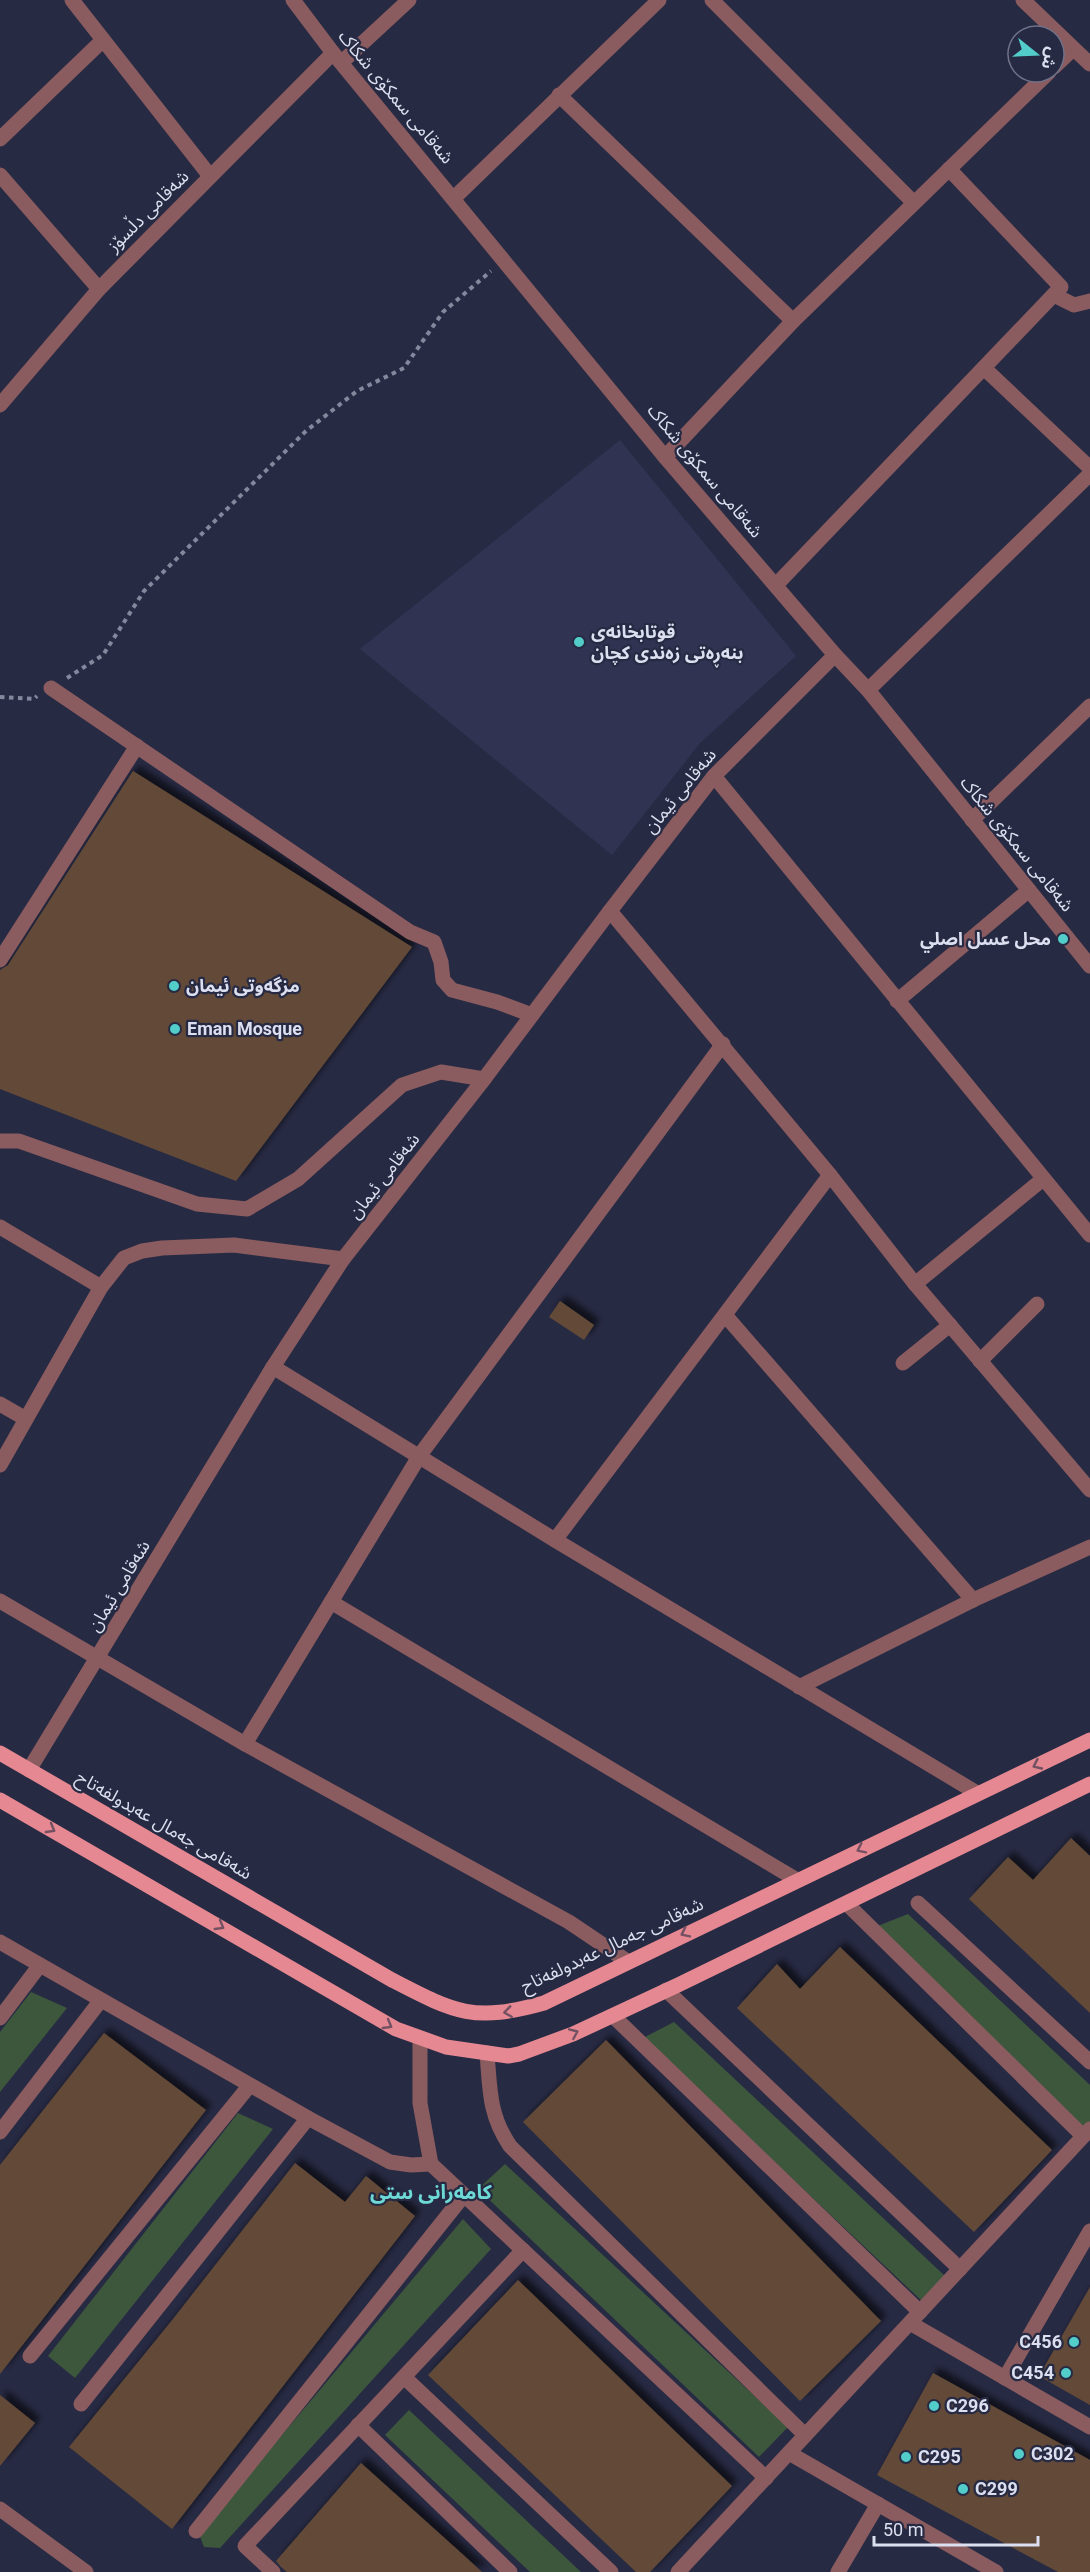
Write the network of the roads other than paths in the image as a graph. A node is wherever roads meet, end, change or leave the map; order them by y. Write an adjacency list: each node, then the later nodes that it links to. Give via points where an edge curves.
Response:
1 (72, 0): 7 (street)
2 (293, 0): 10 (street, شەقامی سمکۆی شکاک)
3 (409, 0): 10 (street, شەقامی دڵسۆز)
4 (659, 0): 13 (street)
5 (712, 0): 19 (street)
6 (1023, 0): 8 (street)
7 (103, 40): 14 (street); 17 (street)
8 (1072, 49): 9 (street); 11 (street)
9 (1066, 55)
10 (337, 57): 17 (street, شەقامی دڵسۆز); 18 (street, شەقامی سمکۆی شکاک)
11 (1090, 64)
12 (1037, 84): 15 (street)
13 (560, 95): 18 (street); 23 (street)
14 (0, 139)
15 (949, 169): 19 (street); 21 (street, via 1062,287)
16 (0, 175): 20 (street)
17 (210, 177): 20 (street, شەقامی دڵسۆز)
18 (454, 198): 26 (street, شەقامی سمکۆی شکاک)
19 (914, 203): 23 (street)
20 (99, 289): 25 (street, شەقامی دڵسۆز)
21 (1054, 295): 22 (street, via 1074,305); 24 (street)
22 (1090, 301)
23 (793, 321): 26 (street)
24 (985, 369): 27 (street); 29 (street)
25 (0, 405)
26 (665, 456): 29 (street, شەقامی سمکۆی شکاک)
27 (1090, 468)
28 (1090, 474): 32 (street)
29 (776, 585): 30 (street, شەقامی سمکۆی شکاک)
30 (835, 655): 32 (street, شەقامی سمکۆی شکاک); 35 (street, شەقامی ئیمان)
31 (51, 688): 34 (street)
32 (868, 690): 36 (street, شەقامی سمکۆی شکاک)
33 (1090, 706): 36 (street)
34 (137, 746): 40 (street); 42 (street, via 410,932 434,942 443,980 452,990)
35 (714, 776): 38 (street, شەقامی ئیمان); 41 (street)
36 (972, 820): 37 (street, شەقامی سمکۆی شکاک)
37 (1029, 890): 39 (street, شەقامی سمکۆی شکاک); 41 (street)
38 (610, 911): 42 (street, شەقامی ئیمان); 43 (street)
39 (1087, 956)
40 (0, 960)
41 (897, 1001): 47 (street)
42 (532, 1015): 44 (street, شەقامی ئیمان)
43 (723, 1044): 46 (street); 61 (street)
44 (484, 1079): 45 (street, via 441,1072 402,1085 298,1179 247,1209 197,1204 19,1141); 50 (street, شەقامی ئیمان)
45 (0, 1141)
46 (830, 1174): 51 (street); 54 (street)
47 (1043, 1179): 49 (street); 51 (street)
48 (0, 1227): 52 (street)
49 (1090, 1235)
50 (344, 1259): 52 (street, via 234,1245 162,1248 124,1258); 58 (street, شەقامی ئیمان)
51 (915, 1284): 55 (street)
52 (101, 1287): 60 (street)
53 (1037, 1304): 56 (street)
54 (725, 1315): 64 (street); 66 (street)
55 (950, 1325): 56 (street); 57 (street)
56 (980, 1361): 63 (street)
57 (903, 1363)
58 (273, 1367): 61 (street); 69 (street, شەقامی ئیمان)
59 (0, 1404): 60 (street)
60 (26, 1419): 62 (street)
61 (420, 1455): 64 (street); 68 (street)
62 (0, 1465)
63 (1090, 1490)
64 (555, 1540): 70 (street)
65 (1090, 1547): 66 (street)
66 (973, 1600): 70 (street)
67 (0, 1601): 69 (street)
68 (331, 1602): 72 (street); 78 (street)
69 (99, 1657): 72 (street); 74 (street, شەقامی ئیمان)
70 (799, 1687): 76 (street)
71 (1090, 1740): 76 (main road, شەقامی جەمال عەبدولفەتاح, one-way to 76)
72 (245, 1744): 82 (street, via 569,1922)
73 (0, 1753): 74 (main road, شەقامی جەمال عەبدولفەتاح)
74 (29, 1770): 82 (main road, شەقامی جەمال عەبدولفەتاح, one-way to 74, via 544,2003 484,2014 454,2010 392,1980)
75 (1090, 1784): 80 (main road)
76 (977, 1793): 78 (main road, شەقامی جەمال عەبدولفەتاح, one-way to 78)
77 (0, 1800): 88 (main road, one-way to 88, via 396,2029)
78 (797, 1880): 82 (main road, شەقامی جەمال عەبدولفەتاح, one-way to 82)
79 (918, 1903): 90 (street)
80 (847, 1904): 84 (main road); 94 (street)
81 (0, 1942): 83 (street)
82 (627, 1961)
83 (40, 1965): 85 (street); 87 (street)
84 (666, 1990): 86 (main road); 99 (street)
85 (101, 2000): 91 (street); 93 (street)
86 (613, 2016): 89 (main road, one-way to 86, via 519,2054); 100 (street)
87 (0, 2018)
88 (420, 2039): 89 (main road); 95 (street, via 420,2103)
89 (487, 2053): 107 (street, via 497,2127 510,2146)
90 (1090, 2062)
91 (250, 2085): 92 (street); 101 (street)
92 (308, 2118): 95 (street, via 390,2162); 104 (street)
93 (0, 2132)
94 (1087, 2133): 99 (street)
95 (432, 2164): 96 (street)
96 (464, 2195): 98 (street); 112 (street)
97 (1090, 2231): 103 (street)
98 (523, 2250): 102 (street); 109 (street)
99 (960, 2269): 100 (street)
100 (915, 2317): 103 (street); 107 (street)
101 (30, 2356)
102 (404, 2377): 105 (street); 116 (street)
103 (1005, 2378): 106 (street)
104 (81, 2404)
105 (358, 2425): 114 (street, via 245,2546); 115 (street)
106 (1090, 2427)
107 (805, 2435): 108 (street)
108 (789, 2452): 109 (street); 110 (street)
109 (766, 2478): 117 (street)
110 (878, 2504): 118 (street); 119 (street)
111 (0, 2509): 113 (street)
112 (196, 2531)
113 (86, 2572)
114 (273, 2572)
115 (510, 2572)
116 (610, 2572)
117 (678, 2572)
118 (838, 2572)
119 (996, 2572)

